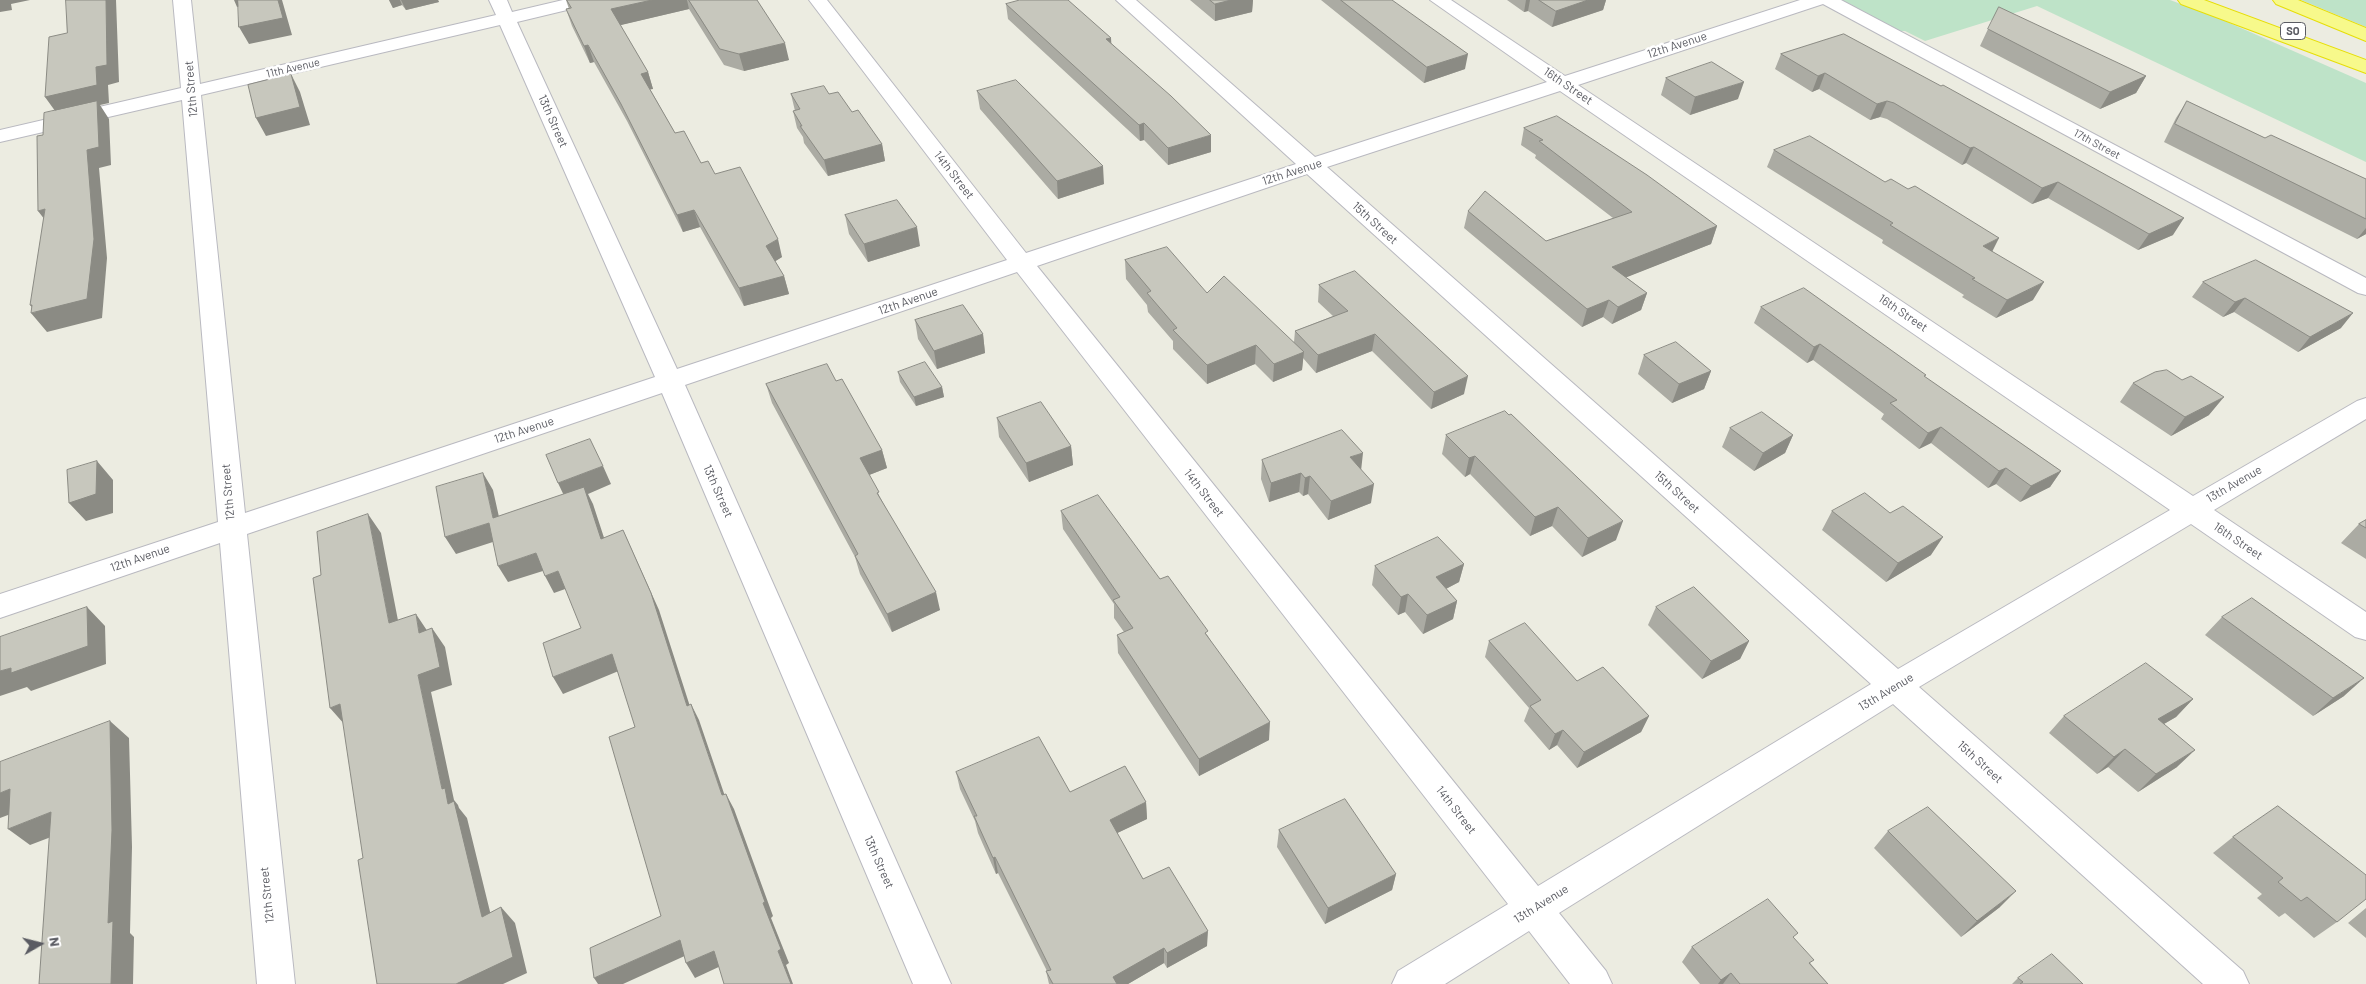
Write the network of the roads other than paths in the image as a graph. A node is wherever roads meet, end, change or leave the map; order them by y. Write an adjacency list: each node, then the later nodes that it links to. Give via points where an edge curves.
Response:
1 (182, 0): 15 (street, 12th Street)
2 (586, 0): 11 (street, 11th Avenue)
3 (818, 0): 18 (street, 14th Street)
4 (1124, 0): 17 (street, 15th Street)
5 (1439, 0): 14 (street, 16th Street)
6 (1818, 0): 14 (street, 12th Avenue)
7 (1828, 0): 19 (street, 17th Street)
8 (2187, 0): 13 (highway)
9 (2220, 0): 13 (highway, SO)
10 (2282, 0): 12 (highway, SO)
11 (502, 9): 15 (street, 11th Avenue); 20 (street, 13th Street)
12 (2366, 35)
13 (2366, 65)
14 (1563, 82): 17 (street, 12th Avenue); 22 (street, 16th Street)
15 (191, 91): 16 (street, 11th Avenue); 23 (street, 12th Street)
16 (0, 136)
17 (1310, 166): 18 (street, 12th Avenue); 26 (street, 15th Street)
18 (1022, 262): 20 (street, 12th Avenue); 27 (street, 14th Street)
19 (2366, 288)
20 (670, 381): 23 (street, 12th Avenue); 29 (street, 13th Street)
21 (2366, 407): 22 (street, 13th Avenue)
22 (2192, 509): 25 (street, 16th Street); 26 (street, 13th Avenue)
23 (232, 527): 24 (street, 12th Avenue); 28 (street, 12th Street)
24 (0, 606)
25 (2366, 628)
26 (1895, 686): 27 (street, 13th Avenue); 32 (street, 15th Street)
27 (1534, 909): 30 (street, 13th Avenue); 31 (street, 14th Street)
28 (276, 984)
29 (932, 984)
30 (1411, 984)
31 (1593, 984)
32 (2230, 984)

